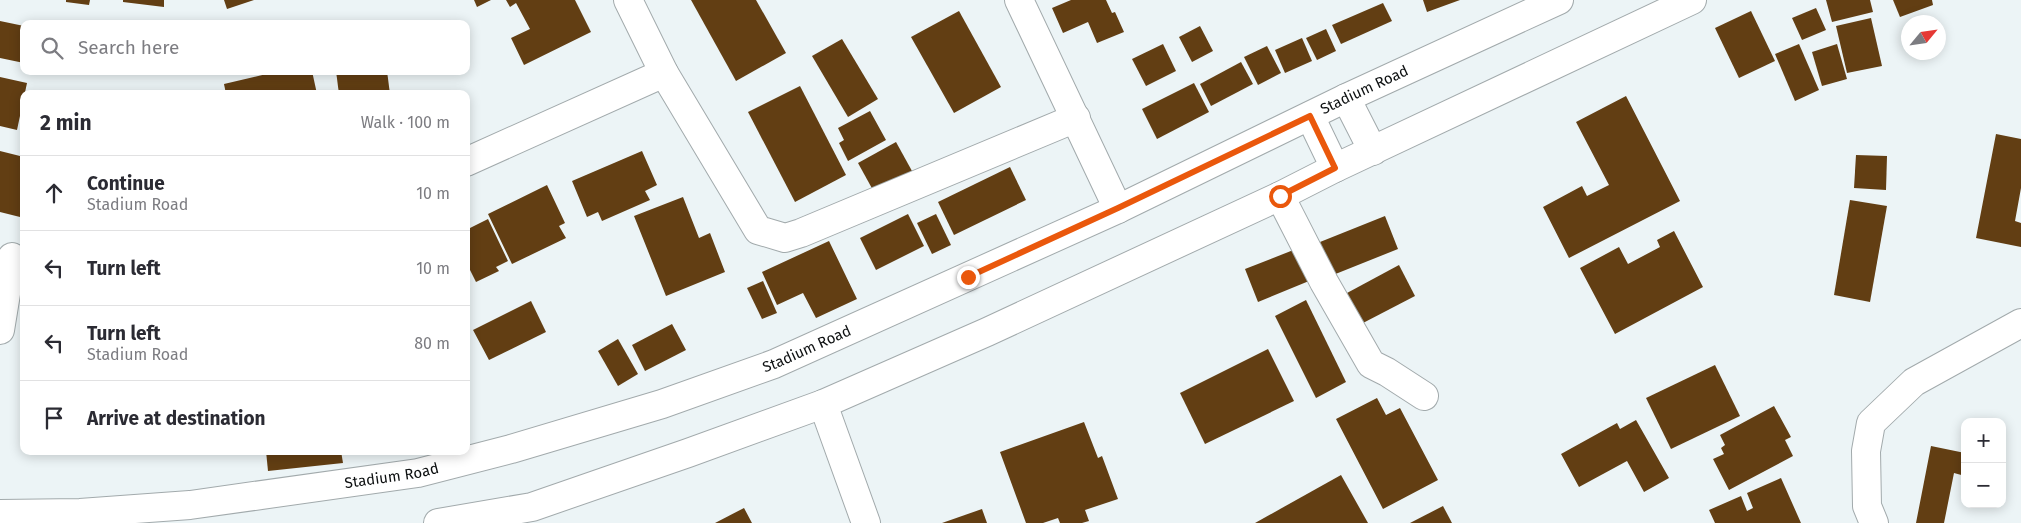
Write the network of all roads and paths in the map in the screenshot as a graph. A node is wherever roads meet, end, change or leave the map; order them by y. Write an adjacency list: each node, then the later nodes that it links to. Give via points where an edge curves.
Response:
1 (628, 0): 5 (main road)
2 (1019, 0): 8 (main road)
3 (1559, 0): 6 (main road, Stadium Road)
4 (1692, 0): 9 (main road)
5 (664, 73): 8 (main road, via 758,230 785,238); 10 (main road)
6 (1346, 98): 7 (main road, Stadium Road); 9 (main road)
7 (1310, 116): 11 (main road); 13 (main road, Stadium Road)
8 (1076, 118): 13 (main road)
9 (1373, 150): 11 (main road)
10 (470, 160)
11 (1335, 168): 12 (main road)
12 (1280, 196): 17 (main road, via 1371,364); 18 (main road)
13 (1118, 208): 19 (main road, Stadium Road, via 774,364 662,404 511,450 418,473 190,505 80,513)
14 (12, 257): 16 (main road)
15 (2021, 322): 23 (main road, via 1914,382 1870,423 1866,451 1867,506)
16 (0, 330)
17 (1424, 396)
18 (822, 404): 20 (main road); 22 (main road)
19 (0, 514)
20 (534, 515): 21 (main road)
21 (438, 523)
22 (866, 523)
23 (1874, 523)

